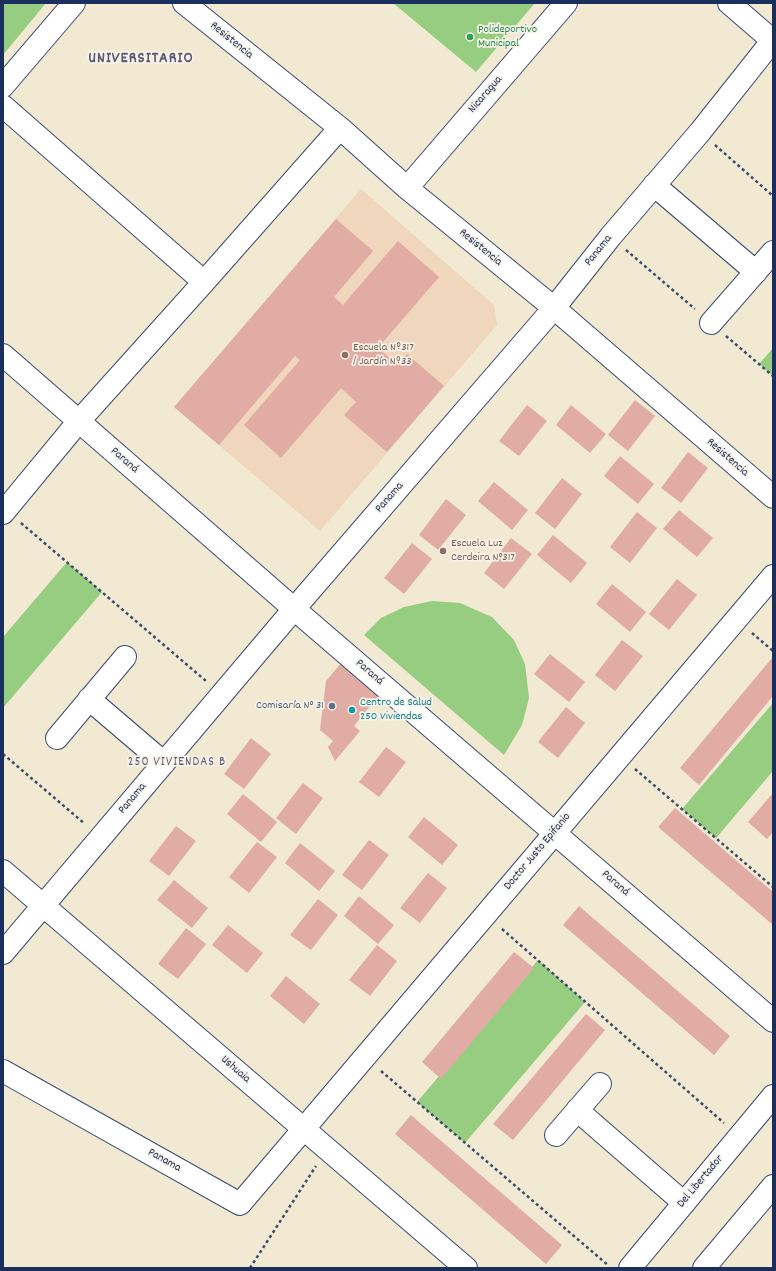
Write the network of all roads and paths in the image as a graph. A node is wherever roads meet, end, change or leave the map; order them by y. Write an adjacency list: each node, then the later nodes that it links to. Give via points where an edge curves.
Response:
1 (74, 3): 6 (street)
2 (184, 3): 8 (street, Resistencia)
3 (566, 3): 11 (street, Nicaragua)
4 (729, 3): 5 (street)
5 (773, 40): 9 (street, Panama)
6 (3, 86)
7 (3, 106): 16 (street)
8 (340, 128): 11 (street, Resistencia); 16 (street)
9 (700, 132): 10 (street, Panama); 12 (path)
10 (654, 185): 13 (street, Panama); 15 (street)
11 (407, 188): 17 (street, Resistencia)
12 (773, 196)
13 (611, 236): 17 (street, Panama); 18 (path)
14 (773, 252): 15 (street)
15 (756, 272): 18 (street)
16 (204, 282): 21 (street)
17 (554, 308): 22 (street, Resistencia); 25 (street, Panama)
18 (711, 323): 20 (path)
19 (3, 355): 21 (street, Paraná)
20 (773, 376)
21 (79, 421): 23 (street); 25 (street, Paraná)
22 (773, 497)
23 (4, 511): 29 (path)
24 (773, 576): 26 (street, Doctor Justo Epifanio)
25 (294, 609): 29 (street, Panama); 35 (street, Paraná)
26 (736, 619): 27 (path); 33 (street, Doctor Justo Epifanio)
27 (773, 651)
28 (125, 657): 30 (street)
29 (222, 694): 34 (street, Panama)
30 (89, 700): 31 (street); 34 (street)
31 (57, 738)
32 (3, 754): 36 (path)
33 (620, 756): 35 (street, Doctor Justo Epifanio); 38 (path)
34 (164, 763): 36 (street, Panama)
35 (555, 833): 40 (street, Doctor Justo Epifanio); 42 (street, Paraná)
36 (101, 837): 39 (street, Panama)
37 (3, 871): 39 (street, Ushuaia)
38 (773, 887)
39 (43, 905): 41 (street, Panama); 48 (street, Ushuaia)
40 (486, 914): 43 (street, Doctor Justo Epifanio); 50 (path)
41 (3, 953)
42 (773, 1021)
43 (364, 1057): 48 (street, Doctor Justo Epifanio); 56 (path)
44 (3, 1071): 48 (street, Panama, via 240,1204)
45 (600, 1084): 47 (street)
46 (773, 1096): 50 (street, Del Libertador)
47 (577, 1110): 49 (street); 53 (street)
48 (304, 1129): 51 (street, Ushuaia)
49 (556, 1135)
50 (740, 1136): 53 (street, Del Libertador)
51 (328, 1149): 54 (path); 55 (street, Ushuaia)
52 (773, 1186): 58 (street)
53 (684, 1202): 57 (street, Del Libertador)
54 (250, 1268)
55 (466, 1268)
56 (611, 1268)
57 (630, 1268)
58 (704, 1268)

